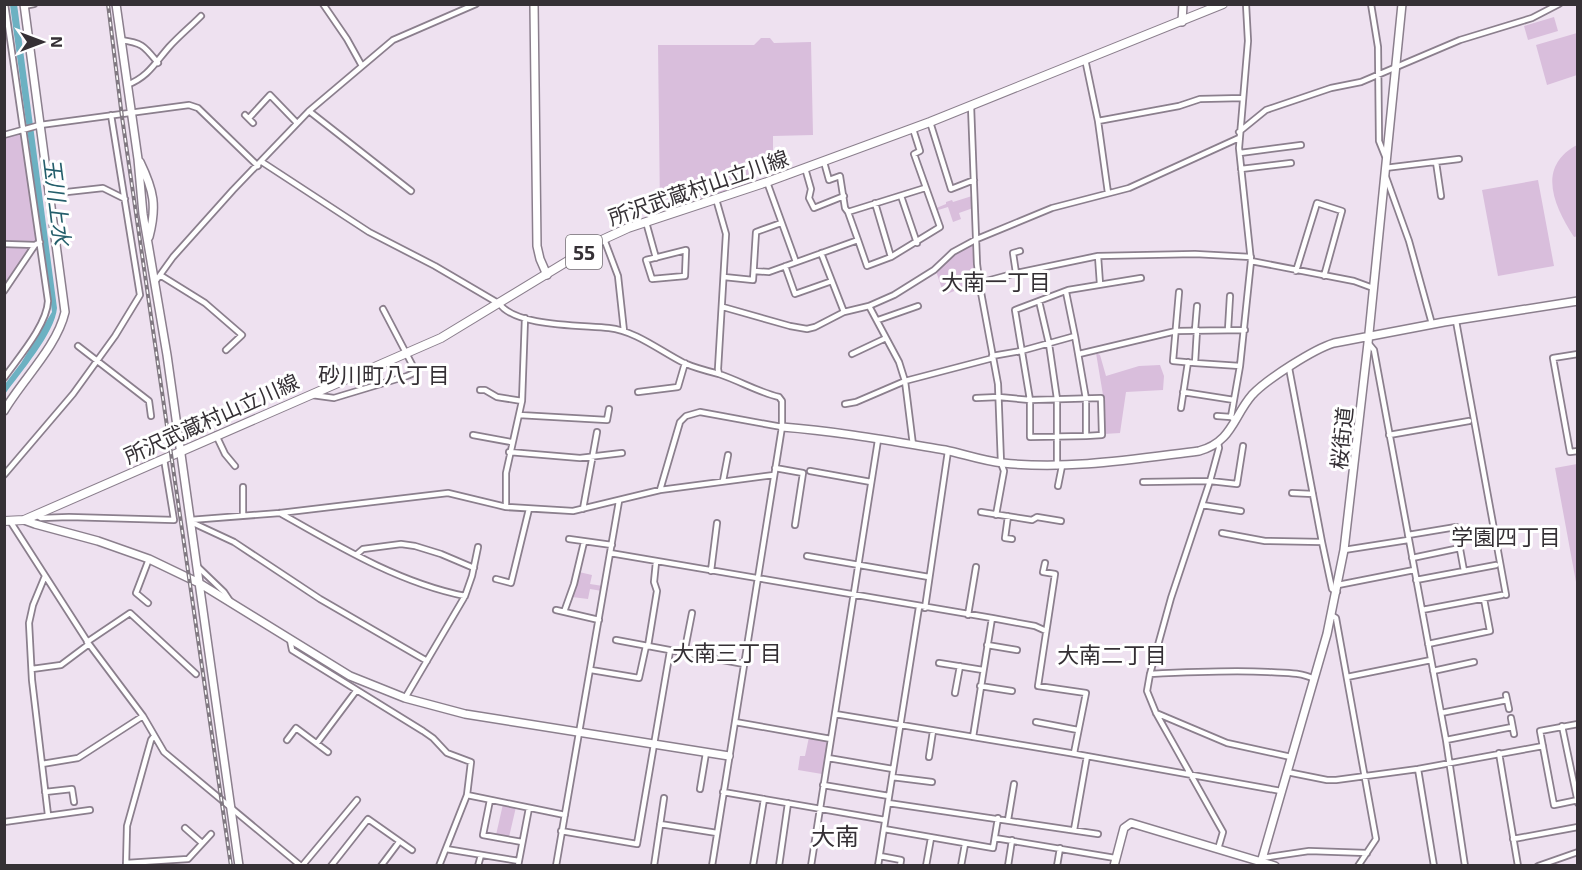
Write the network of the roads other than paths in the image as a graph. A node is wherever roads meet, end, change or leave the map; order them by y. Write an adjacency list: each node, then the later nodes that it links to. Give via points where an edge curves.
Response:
1 (5, 4): 35 (street)
2 (34, 4): 14 (street)
3 (116, 4): 18 (street)
4 (323, 4): 21 (street)
5 (476, 4): 21 (street, via 393,40)
6 (534, 4): 86 (street, via 537,246)
7 (1183, 4): 17 (street)
8 (1223, 4): 17 (main road, 所沢武蔵村山立川線 / 55)
9 (1246, 4): 25 (street, via 1248,40)
10 (1371, 4): 23 (street)
11 (1402, 4): 22 (street, 桜街道)
12 (1542, 4): 15 (street)
13 (1559, 4): 15 (street)
14 (24, 5): 34 (street)
15 (1544, 12): 22 (street)
16 (201, 16): 20 (street)
17 (1182, 22): 19 (main road, 所沢武蔵村山立川線 / 55)
18 (121, 40): 20 (street, via 139,43 151,51); 24 (street)
19 (1085, 59): 26 (main road, 所沢武蔵村山立川線 / 55); 32 (street)
20 (158, 63): 24 (street)
21 (362, 66): 27 (street)
22 (1396, 66): 23 (street); 43 (street, 桜街道)
23 (1378, 73): 37 (street, via 1361,82 1330,88 1266,110); 43 (street, via 1379,141)
24 (128, 86): 28 (street)
25 (1243, 98): 32 (street, via 1200,99); 37 (street)
26 (971, 105): 31 (main road, 所沢武蔵村山立川線 / 55); 52 (street)
27 (309, 111): 33 (street); 55 (street)
28 (132, 112): 29 (street); 42 (street); 48 (street, via 194,106)
29 (111, 115): 34 (street); 61 (street)
30 (249, 119): 33 (street, via 270,95)
31 (930, 122): 36 (main road, 所沢武蔵村山立川線 / 55); 52 (street, via 951,189)
32 (1098, 122): 56 (street)
33 (297, 123): 48 (street)
34 (38, 126): 35 (street); 57 (street)
35 (24, 129): 38 (street); 71 (street)
36 (913, 129): 45 (main road, 所沢武蔵村山立川線 / 55); 54 (street, via 920,151 914,154)
37 (1239, 132): 39 (street)
38 (4, 135)
39 (1239, 138): 41 (street); 56 (street, via 1129,188)
40 (1301, 145): 41 (street)
41 (1240, 153): 50 (street)
42 (138, 159): 69 (street); 69 (street, via 153,192)
43 (1386, 159): 51 (street, 桜街道)
44 (1459, 159): 46 (street)
45 (824, 162): 49 (main road, 所沢武蔵村山立川線 / 55); 58 (street, via 829,180 840,176)
46 (1436, 162): 51 (street); 60 (street)
47 (1291, 163): 50 (street)
48 (260, 164): 85 (street); 101 (street, via 369,232)
49 (806, 168): 53 (main road, 所沢武蔵村山立川線 / 55); 58 (street, via 814,208)
50 (1241, 169): 79 (street)
51 (1385, 171): 94 (street, 桜街道); 111 (street)
52 (974, 180): 68 (street)
53 (767, 182): 62 (main road, 所沢武蔵村山立川線 / 55); 66 (street)
54 (925, 188): 59 (street); 72 (street, via 940,227)
55 (411, 191)
56 (1108, 193): 68 (street, via 1052,208)
57 (49, 194): 61 (street, via 104,188); 152 (street, via 65,312 61,326)
58 (844, 196): 64 (street)
59 (901, 196): 63 (street); 72 (street)
60 (1441, 196)
61 (125, 199): 129 (street, via 140,296)
62 (716, 199): 65 (main road, 所沢武蔵村山立川線 / 55); 88 (street, via 726,234)
63 (875, 203): 64 (street); 77 (street)
64 (848, 212): 70 (street)
65 (646, 222): 67 (main road, 所沢武蔵村山立川線 / 55); 78 (street)
66 (781, 223): 80 (street); 82 (street, via 756,232)
67 (604, 239): 86 (main road, 所沢武蔵村山立川線 / 55); 115 (street, via 618,276)
68 (976, 239): 92 (street); 102 (street, via 953,252 934,270)
69 (148, 240): 91 (street)
70 (858, 240): 75 (street); 77 (street, via 867,266)
71 (37, 243): 73 (street); 95 (street); 136 (street, via 47,312)
72 (917, 243): 77 (street)
73 (4, 244)
74 (1020, 251): 84 (street, via 1012,253)
75 (821, 253): 80 (street); 90 (street)
76 (1098, 256): 79 (street, via 1195,254); 84 (street); 93 (street)
77 (891, 257)
78 (656, 258): 78 (street, via 646,260 652,279 685,276 686,250)
79 (1251, 259): 83 (street); 114 (street)
80 (796, 262): 81 (street)
81 (785, 266): 82 (street, via 769,272); 90 (street, via 795,294)
82 (754, 271): 88 (street, via 753,280)
83 (1296, 271): 87 (street); 87 (street, via 1317,203 1342,211)
84 (1016, 273): 92 (street)
85 (160, 275): 91 (street); 122 (street, via 205,303 242,336)
86 (547, 275): 101 (main road, 所沢武蔵村山立川線 / 55)
87 (1324, 276): 94 (street)
88 (724, 277): 105 (street)
89 (1141, 278): 93 (street)
90 (832, 281): 107 (street)
91 (155, 282): 170 (street)
92 (979, 283): 128 (street)
93 (1100, 284): 96 (street)
94 (1373, 288): 119 (street, 桜街道)
95 (4, 291)
96 (1066, 292): 99 (street); 117 (street)
97 (1179, 292): 116 (street)
98 (1230, 296): 113 (street)
99 (1039, 301): 120 (street); 123 (street, via 1015,310)
100 (1578, 301): 110 (street)
101 (498, 303): 108 (street); 127 (main road, 所沢武蔵村山立川線 / 55)
102 (869, 306): 107 (street); 109 (street)
103 (918, 306): 109 (street)
104 (1197, 306): 112 (street)
105 (723, 307): 107 (street, via 807,329); 135 (street)
106 (383, 309): 127 (street)
107 (844, 312)
108 (525, 318): 115 (street); 148 (street)
109 (878, 320): 118 (street)
110 (1456, 321): 111 (street); 245 (street, via 1504,595)
111 (1431, 324): 119 (street)
112 (1196, 330): 113 (street); 116 (street); 132 (street)
113 (1228, 330): 114 (street)
114 (1245, 330): 133 (street)
115 (624, 331): 131 (street)
116 (1176, 331): 125 (street); 130 (street, via 1173,361)
117 (1075, 336): 120 (street); 125 (street)
118 (886, 338): 124 (street); 137 (street)
119 (1368, 340): 134 (street, via 1319,348); 162 (street, via 1374,350); 220 (street, 桜街道)
120 (1049, 344): 123 (street); 144 (street)
121 (78, 346): 129 (street)
122 (226, 351)
123 (1021, 351): 128 (street); 146 (street)
124 (852, 354)
125 (1079, 354): 145 (street)
126 (1578, 354): 172 (street, via 1553,358 1570,452)
127 (406, 355): 141 (main road, 所沢武蔵村山立川線 / 55); 141 (street, via 416,372 407,376 334,398)
128 (993, 357): 137 (street); 142 (street)
129 (97, 362): 154 (street, via 149,401); 183 (street)
130 (1188, 362): 132 (street); 140 (street)
131 (685, 363): 135 (street); 139 (street, via 678,387)
132 (1195, 363): 133 (street)
133 (1240, 366): 147 (street)
134 (1289, 368): 156 (street, via 1254,394); 192 (street)
135 (719, 374): 158 (street, via 779,397)
136 (4, 378)
137 (905, 381): 149 (street); 168 (street)
138 (480, 390): 148 (street)
139 (638, 392)
140 (1183, 392): 147 (street); 150 (street)
141 (309, 394): 160 (main road, 所沢武蔵村山立川線 / 55)
142 (999, 397): 143 (street); 146 (street); 178 (street)
143 (976, 398)
144 (1057, 399): 145 (street); 146 (street); 164 (street)
145 (1086, 399): 163 (street); 163 (street, via 1101,398 1102,435)
146 (1030, 400): 164 (street, via 1030,437)
147 (1234, 400): 156 (street)
148 (522, 401): 153 (street)
149 (845, 404)
150 (1181, 408)
151 (609, 409): 153 (street, via 608,420)
152 (4, 411)
153 (519, 415): 166 (street)
154 (152, 416)
155 (1217, 416): 156 (street)
156 (1233, 419): 167 (street, via 1228,433)
157 (1469, 421): 162 (street)
158 (782, 427): 165 (street); 182 (street); 190 (street, via 699,412 686,416 680,422)
159 (597, 432): 176 (street)
160 (216, 435): 170 (main road, 所沢武蔵村山立川線 / 55); 179 (street)
161 (473, 435): 166 (street)
162 (1389, 435): 212 (street)
163 (1086, 436): 164 (street)
164 (1057, 438): 180 (street)
165 (878, 440): 168 (street); 186 (street)
166 (511, 442): 173 (street)
167 (1218, 443): 180 (street, via 1199,451); 185 (street)
168 (913, 445): 171 (street)
169 (1243, 446): 185 (street, via 1237,484)
170 (180, 451): 177 (main road, 所沢武蔵村山立川線 / 55); 207 (street)
171 (948, 451): 178 (street); 237 (street)
172 (1578, 451)
173 (510, 452): 176 (street); 195 (street)
174 (622, 453): 176 (street)
175 (728, 455): 184 (street)
176 (593, 457): 197 (street)
177 (164, 459): 202 (main road, 所沢武蔵村山立川線 / 55); 202 (street, via 174,520)
178 (1001, 463): 180 (street); 201 (street, via 1004,471)
179 (235, 466)
180 (1059, 466): 188 (street)
181 (810, 471): 186 (street)
182 (774, 472): 184 (street); 210 (street, via 803,473); 239 (street)
183 (4, 476)
184 (723, 481): 190 (street)
185 (1210, 481): 187 (street); 194 (street)
186 (871, 482): 228 (street)
187 (1143, 482)
188 (1058, 486)
189 (243, 487): 203 (street)
190 (660, 490): 193 (street)
191 (1292, 493): 192 (street)
192 (1313, 494): 216 (street)
193 (619, 501): 197 (street); 217 (street)
194 (1202, 505): 198 (street); 278 (street)
195 (506, 507): 196 (street); 200 (street, via 448,493)
196 (529, 509): 197 (street); 238 (street, via 511,584)
197 (583, 509)
198 (1241, 511)
199 (981, 512): 201 (street)
200 (280, 513): 203 (street); 222 (street)
201 (996, 514): 204 (street)
202 (36, 515): 205 (main road, 所沢武蔵村山立川線 / 55)
203 (243, 515): 207 (street)
204 (1008, 516): 208 (street); 214 (street, via 1005,538)
205 (24, 519): 206 (main road, 所沢武蔵村山立川線 / 55); 225 (street)
206 (7, 521): 236 (street)
207 (190, 521): 230 (street); 268 (street, via 234,542 320,599)
208 (1061, 521)
209 (717, 523): 234 (street)
210 (795, 525)
211 (1221, 533): 216 (street, via 1265,541)
212 (1408, 537): 219 (street, via 1456,527); 220 (street); 224 (street)
213 (569, 539): 215 (street)
214 (1012, 539)
215 (584, 542): 217 (street); 251 (street)
216 (1322, 542): 242 (street, via 1332,589)
217 (612, 545): 221 (street)
218 (478, 547): 232 (street)
219 (1460, 548): 224 (street); 235 (street)
220 (1344, 550): 242 (street, 桜街道)
221 (610, 553): 226 (street); 256 (street)
222 (356, 555): 232 (street, via 363,549 401,544); 244 (street, via 433,589)
223 (807, 556): 228 (street)
224 (1412, 558): 233 (street)
225 (149, 559): 241 (street); 246 (street, via 136,593)
226 (656, 562): 234 (street); 263 (street, via 657,591)
227 (1045, 563): 257 (street, via 1043,572 1055,574)
228 (858, 564): 237 (street); 243 (street)
229 (1496, 565): 235 (street)
230 (197, 566): 241 (street); 247 (street)
231 (976, 567): 253 (street)
232 (474, 568): 244 (street)
233 (1414, 570): 240 (street); 242 (street)
234 (711, 571): 239 (street)
235 (1464, 571): 240 (street)
236 (45, 576): 260 (street); 273 (street, via 29,623)
237 (930, 577): 248 (street)
238 (496, 579)
239 (757, 579): 243 (street); 271 (street)
240 (1416, 580): 250 (street)
241 (199, 583): 247 (street); 344 (street)
242 (1337, 588): 254 (street, 桜街道)
243 (853, 595): 248 (street); 288 (street)
244 (465, 596): 268 (street)
245 (1484, 598): 250 (street); 261 (street, via 1490,631)
246 (148, 603)
247 (233, 604): 258 (street)
248 (922, 608): 253 (street); 295 (street)
249 (556, 610): 251 (street)
250 (1422, 610): 261 (street)
251 (564, 612): 256 (street)
252 (692, 613): 266 (street)
253 (968, 615): 255 (street)
254 (1331, 615): 279 (street, via 1336,618); 280 (street, 桜街道)
255 (992, 618): 257 (street); 262 (street)
256 (599, 620): 274 (street)
257 (1046, 631): 298 (street, via 1038,686 1086,693)
258 (290, 640): 282 (street, via 292,650); 285 (street, via 350,676)
259 (615, 640): 263 (street)
260 (88, 643): 273 (street, via 61,665); 277 (street, via 130,613); 290 (street)
261 (1428, 644): 267 (street)
262 (987, 645): 264 (street); 275 (street)
263 (647, 646): 265 (street); 274 (street, via 639,678)
264 (1017, 650)
265 (670, 651): 266 (street); 308 (street)
266 (684, 654): 271 (street)
267 (1431, 660): 276 (street); 279 (street)
268 (427, 661): 285 (street)
269 (1474, 662): 276 (street)
270 (939, 663): 272 (street)
271 (744, 664): 292 (street)
272 (960, 666): 275 (street); 284 (street)
273 (32, 669): 320 (street)
274 (591, 670): 300 (street)
275 (983, 670): 281 (street)
276 (1433, 671): 287 (street)
277 (196, 674)
278 (1150, 674): 280 (street, via 1250,671); 289 (street, via 1147,691)
279 (1347, 677): 325 (street)
280 (1314, 679): 316 (street, 桜街道)
281 (980, 686): 283 (street); 303 (street)
282 (356, 691): 307 (street); 334 (street, via 428,734 447,753 471,762)
283 (1012, 691)
284 (955, 693)
285 (405, 698): 300 (street, via 465,714)
286 (1509, 709): 287 (street, via 1507,698)
287 (1441, 712): 306 (street)
288 (835, 714): 295 (street); 304 (street)
289 (1156, 714): 316 (street, via 1227,743); 324 (street)
290 (142, 716): 302 (street); 320 (street, via 78,758)
291 (1511, 718): 297 (street)
292 (735, 722): 304 (street); 314 (street)
293 (1036, 722): 298 (street)
294 (1578, 724): 296 (street)
295 (900, 725): 299 (street); 321 (street)
296 (1562, 726): 309 (street, via 1540,730); 340 (street)
297 (1512, 728): 301 (street); 306 (street)
298 (1078, 730): 312 (street)
299 (933, 731): 303 (street); 318 (street)
300 (580, 732): 308 (street); 349 (street)
301 (1514, 734)
302 (154, 736): 344 (street, via 164,752); 382 (street, via 127,826)
303 (973, 737): 312 (street)
304 (831, 739): 317 (street)
305 (287, 740): 307 (street, via 296,728)
306 (1446, 740): 319 (street)
307 (317, 743): 310 (street)
308 (653, 744): 311 (street); 359 (street, via 637,844)
309 (1543, 746): 313 (street); 340 (street, via 1554,805)
310 (328, 752)
311 (706, 753): 314 (street); 330 (street)
312 (1074, 753): 315 (street)
313 (1499, 753): 319 (street); 365 (street)
314 (729, 756): 333 (street)
315 (1087, 756): 324 (street); 358 (street)
316 (1291, 757): 323 (street, 桜街道)
317 (828, 758): 321 (street); 329 (street)
318 (929, 758)
319 (1449, 763): 322 (street); 404 (street)
320 (42, 764): 332 (street)
321 (893, 769): 326 (street)
322 (1418, 769): 325 (street); 403 (street)
323 (1287, 772): 325 (street, via 1328,780); 331 (street, 桜街道)
324 (1190, 775): 331 (street); 373 (street, via 1223,832)
325 (1365, 776): 376 (street, via 1376,839)
326 (892, 777): 327 (street); 335 (street)
327 (932, 782)
328 (1014, 784): 352 (street)
329 (824, 785): 335 (street); 345 (street)
330 (700, 789)
331 (1281, 791): 380 (street, 桜街道)
332 (45, 792): 341 (street, via 72,789); 348 (street)
333 (723, 792): 337 (street); 360 (street)
334 (466, 795): 339 (street); 372 (street)
335 (889, 796): 343 (street)
336 (664, 798): 354 (street)
337 (764, 799): 342 (street); 392 (street)
338 (357, 800): 384 (street)
339 (490, 800): 346 (street); 368 (street, via 483,835)
340 (1577, 801)
341 (74, 802)
342 (788, 803): 345 (street); 393 (street)
343 (888, 803): 350 (street); 351 (street)
344 (232, 807): 383 (street); 384 (street)
345 (820, 807): 351 (street); 394 (street)
346 (529, 808): 349 (street); 368 (street)
347 (90, 810): 348 (street)
348 (48, 815): 353 (street)
349 (565, 815): 359 (street)
350 (999, 818): 352 (street); 364 (street)
351 (885, 820): 357 (street)
352 (1008, 820): 358 (street)
353 (4, 822)
354 (660, 824): 360 (street); 390 (street)
355 (1578, 826): 365 (street)
356 (185, 828): 369 (street)
357 (884, 829): 363 (street); 378 (street)
358 (1074, 830): 362 (street)
359 (561, 831): 389 (street)
360 (717, 832): 391 (street)
361 (211, 834): 369 (street)
362 (1098, 834)
363 (931, 838): 370 (street); 397 (street)
364 (995, 838): 366 (street); 370 (street, via 993,848)
365 (1513, 838): 405 (street)
366 (1012, 840): 371 (street); 399 (street)
367 (399, 842): 374 (street); 385 (street, via 368,819); 386 (street)
368 (522, 842): 381 (street)
369 (202, 843): 382 (street, via 188,859)
370 (965, 844): 398 (street)
371 (1060, 848): 379 (street); 400 (street)
372 (446, 849): 377 (street); 387 (street)
373 (1218, 849): 379 (street, via 1131,823 1124,828); 380 (street)
374 (412, 850)
375 (1578, 852): 406 (street)
376 (1367, 853): 380 (street, via 1309,851); 402 (street)
377 (481, 855): 381 (street); 388 (street)
378 (880, 856): 395 (street); 396 (street, via 901,860)
379 (1114, 862)
380 (1261, 862): 401 (street)
381 (518, 863)
382 (126, 864)
383 (239, 866)
384 (301, 866)
385 (331, 866)
386 (381, 866)
387 (439, 866)
388 (478, 866)
389 (555, 866)
390 (654, 866)
391 (712, 866)
392 (753, 866)
393 (779, 866)
394 (811, 866)
395 (878, 866)
396 (900, 866)
397 (926, 866)
398 (961, 866)
399 (1008, 866)
400 (1057, 866)
401 (1275, 866)
402 (1358, 866)
403 (1434, 866)
404 (1465, 866)
405 (1518, 866)
406 (1538, 866)

